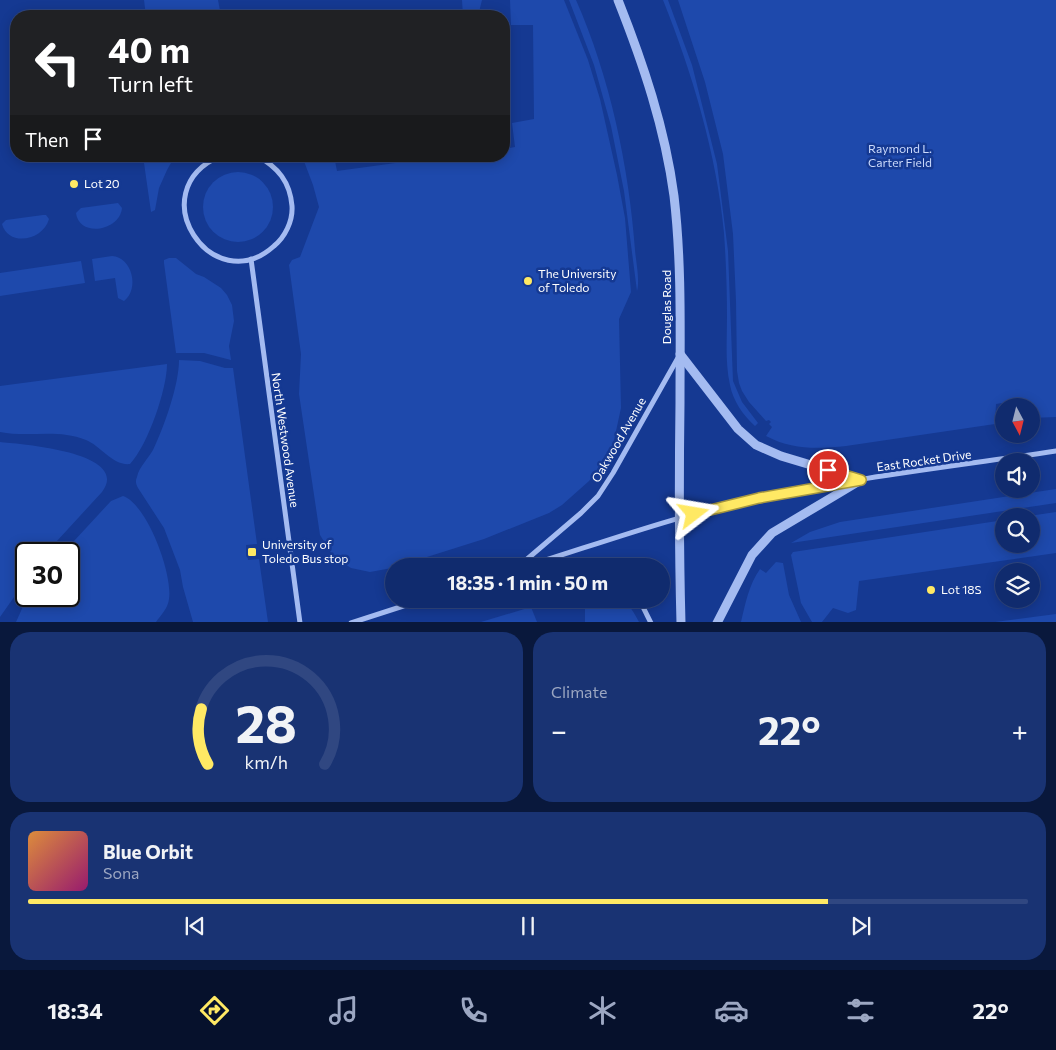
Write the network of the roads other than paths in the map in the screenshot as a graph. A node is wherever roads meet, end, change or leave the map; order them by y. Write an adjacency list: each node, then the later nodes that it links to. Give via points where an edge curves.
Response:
1 (618, 0): 5 (street, Douglas Road, via 652,97 673,194 679,246)
2 (209, 162): 4 (street, via 188,186 184,202 191,234 202,247 217,256 234,261)
3 (268, 162): 4 (street, via 284,177 291,192 292,210 289,227 280,241 267,253)
4 (251, 260): 13 (street, North Westwood Avenue)
5 (680, 354): 7 (street, via 738,429 756,445 781,456); 8 (street, Douglas Road); 9 (street, Oakwood Avenue, via 598,496)
6 (1056, 451): 7 (street, East Rocket Drive)
7 (861, 480): 8 (street, East Rocket Drive, via 759,498); 17 (street, via 772,533 752,555)
8 (679, 518): 10 (street); 16 (street, Douglas Road)
9 (528, 558)
10 (552, 558)
11 (396, 608): 14 (street)
12 (644, 608): 15 (street)
13 (300, 622)
14 (351, 622)
15 (651, 622)
16 (681, 622)
17 (717, 622)

